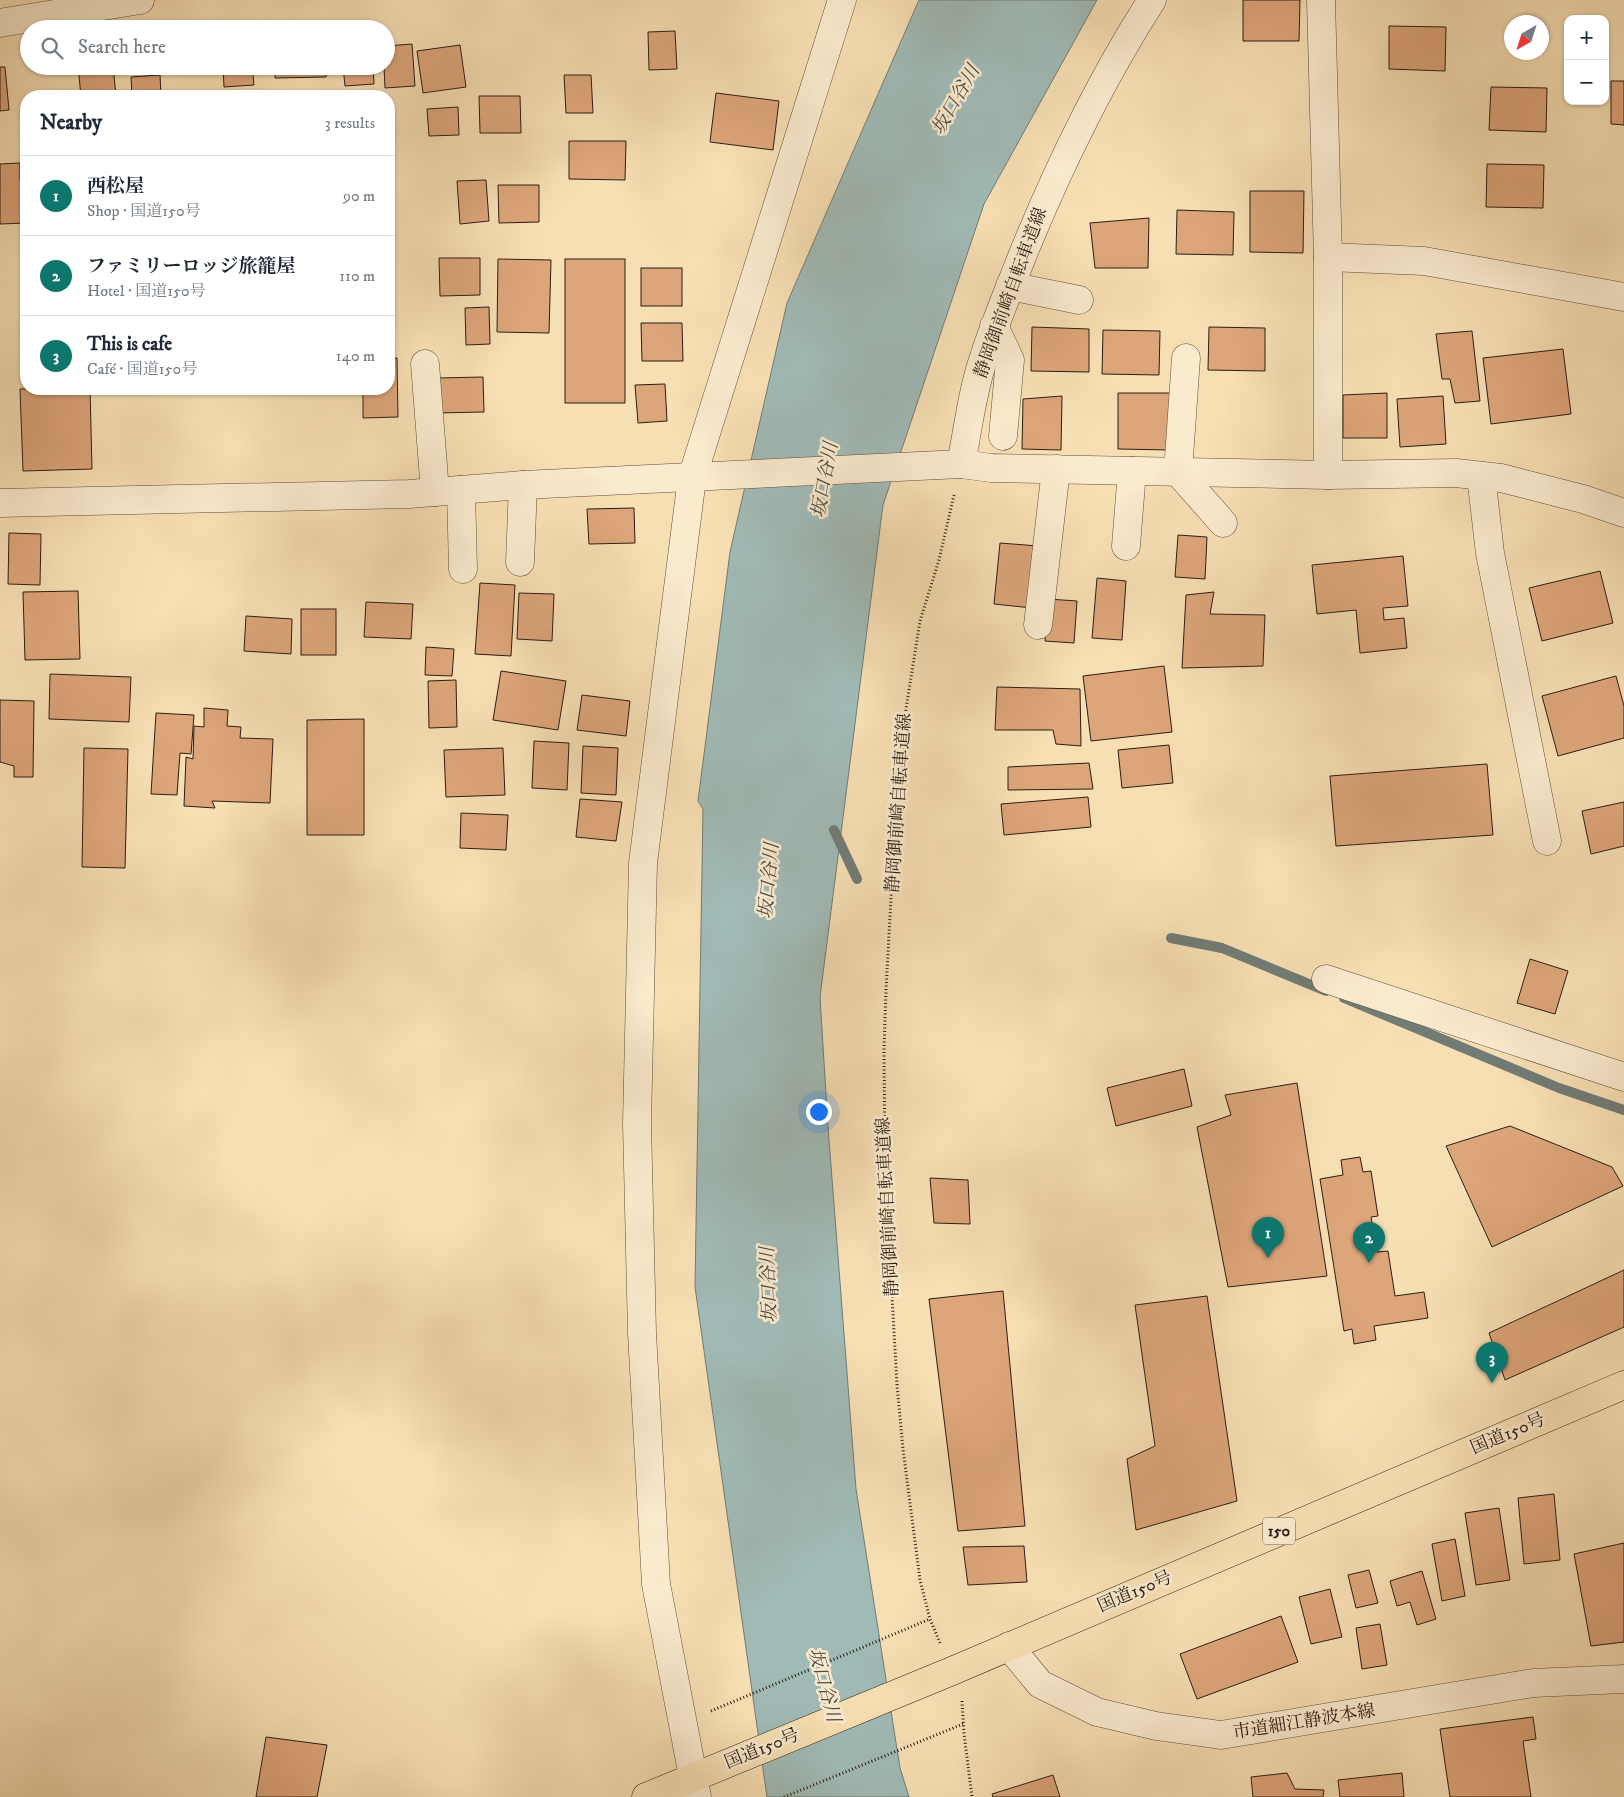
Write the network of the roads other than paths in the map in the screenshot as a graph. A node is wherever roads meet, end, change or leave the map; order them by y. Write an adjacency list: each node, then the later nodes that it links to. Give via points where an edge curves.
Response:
1 (140, 0): 5 (street)
2 (842, 0): 20 (street)
3 (1152, 0): 7 (street, 静岡御前崎自転車道線, via 1126,40 1071,144)
4 (1321, 0): 6 (street)
5 (0, 23)
6 (1328, 257): 8 (street, via 1424,261); 18 (street)
7 (1010, 286): 9 (street); 10 (street, 静岡御前崎自転車道線)
8 (1624, 297)
9 (1079, 300)
10 (994, 326): 13 (street, via 1010,360); 14 (street, 静岡御前崎自転車道線, via 972,402)
11 (1186, 358): 17 (street)
12 (425, 364): 23 (street)
13 (1003, 436)
14 (961, 464): 15 (street); 20 (street)
15 (1056, 469): 16 (street); 30 (street)
16 (1132, 471): 17 (street); 27 (street)
17 (1178, 472): 18 (street); 26 (street)
18 (1328, 475): 19 (street, via 1456,473)
19 (1481, 476): 25 (street, via 1519,482 1583,499); 31 (street, via 1490,553)
20 (702, 477): 21 (street); 37 (street, via 643,862 638,1124 642,1334 656,1584 683,1723)
21 (523, 485): 22 (street); 28 (street)
22 (462, 490): 23 (street); 29 (street)
23 (435, 492): 24 (street)
24 (0, 503)
25 (1624, 514)
26 (1224, 523)
27 (1126, 546)
28 (520, 562)
29 (463, 569)
30 (1038, 625)
31 (1547, 841)
32 (1326, 979): 33 (street)
33 (1624, 1077)
34 (1624, 1385): 35 (highway, 国道150号 / 150)
35 (1008, 1646): 36 (street, 市道細江静波本線, via 1040,1684 1097,1712 1156,1726 1221,1735 1533,1683); 37 (highway, 国道150号 / 150)
36 (1624, 1679)
37 (699, 1782): 38 (highway, 国道150号 / 150)
38 (646, 1797)

